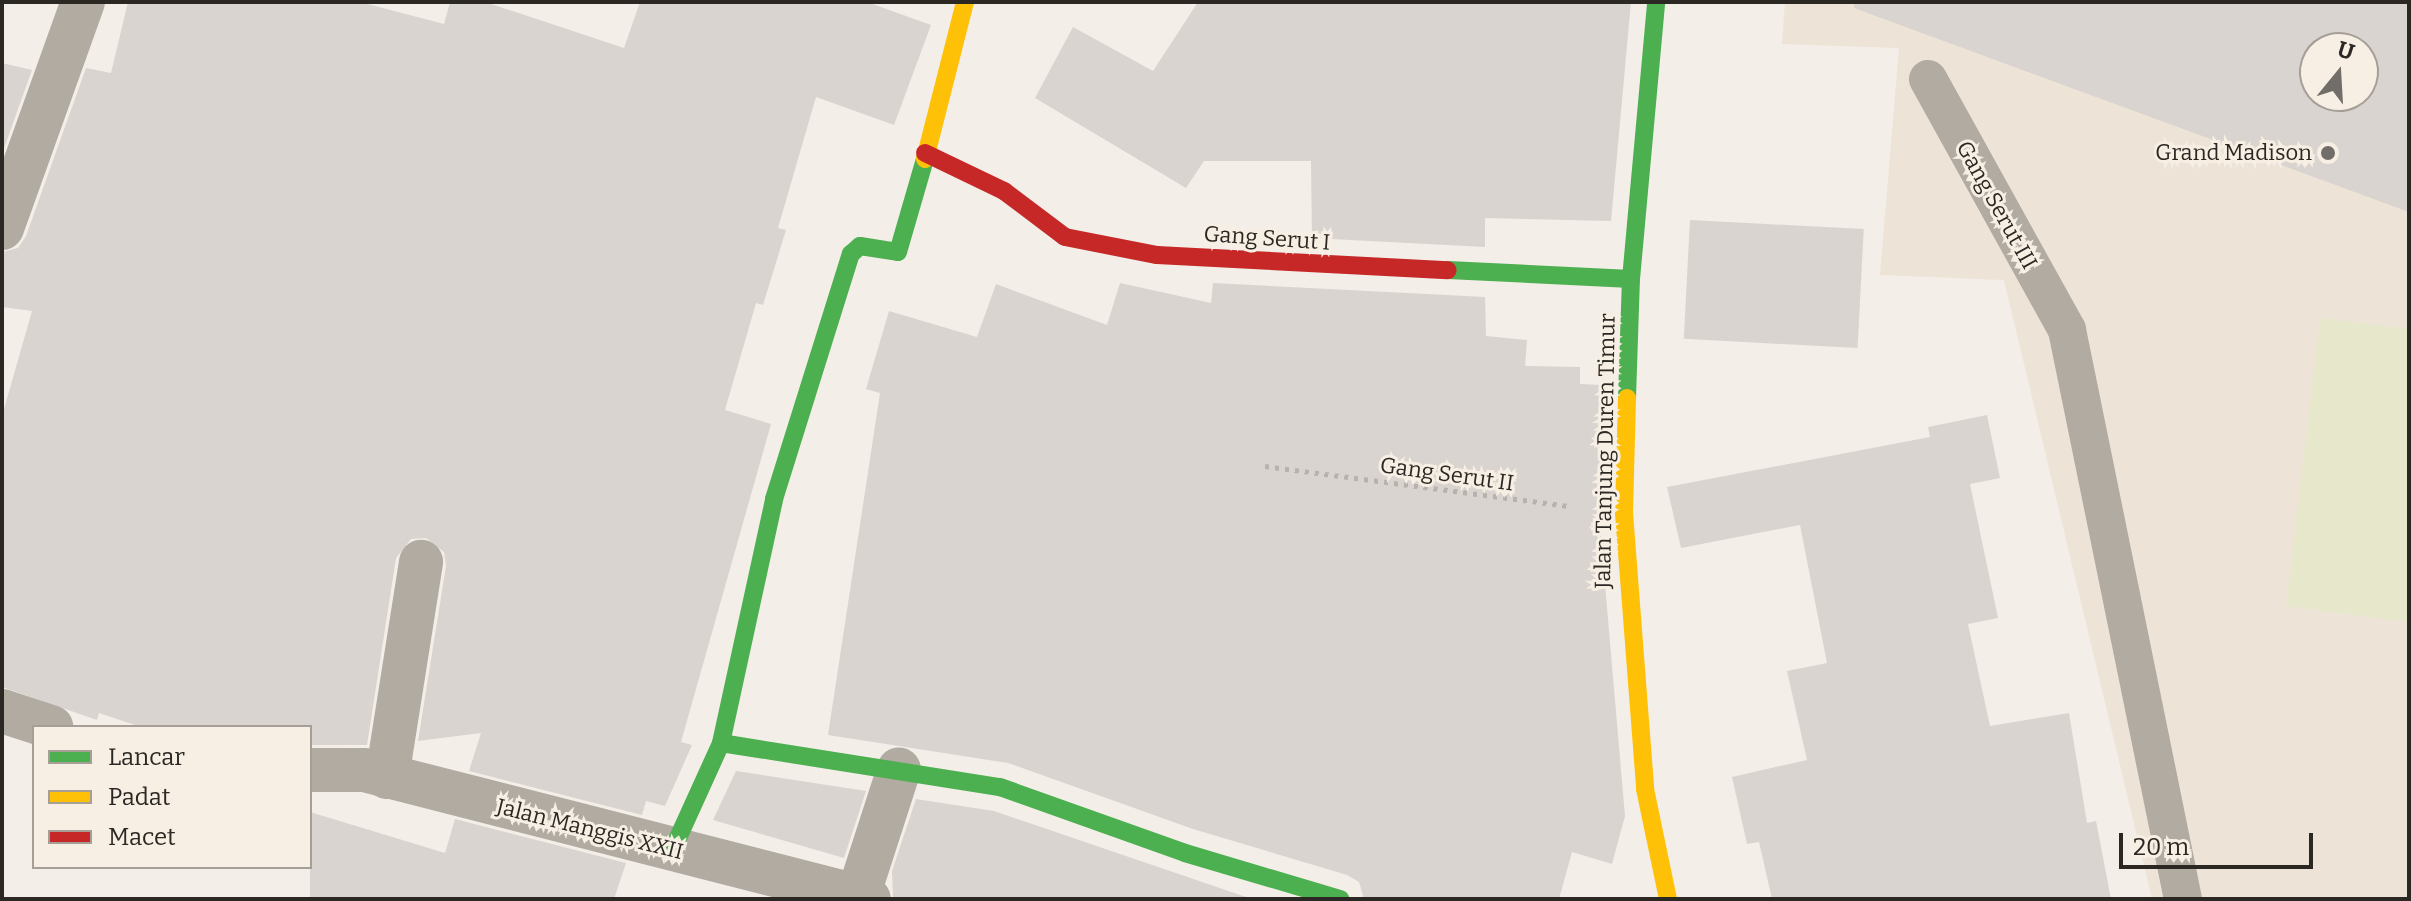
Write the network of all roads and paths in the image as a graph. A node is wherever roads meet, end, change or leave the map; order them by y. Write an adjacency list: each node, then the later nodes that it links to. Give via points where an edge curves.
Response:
1 (83, 2): 6 (street)
2 (965, 2): 5 (street)
3 (1656, 2): 7 (street, Jalan Tanjung Duren Timur)
4 (1928, 79): 21 (lane, Gang Serut III, via 2067,330)
5 (925, 153): 7 (street, Gang Serut I, via 1004,191 1065,237 1157,255); 13 (street, via 908,231 898,252 860,246 851,254 774,499)
6 (2, 228)
7 (1631, 279): 9 (street, Jalan Tanjung Duren Timur)
8 (1265, 466): 9 (path, Gang Serut II)
9 (1624, 513): 20 (street, Jalan Tanjung Duren Timur, via 1645,789)
10 (421, 562): 16 (street)
11 (2, 711): 12 (street)
12 (45, 725)
13 (721, 743): 14 (street); 17 (street)
14 (899, 769): 18 (street); 19 (street, via 1000,787 1185,853)
15 (312, 770): 16 (street, Jalan Manggis XXII, via 364,770)
16 (387, 777): 17 (street, Jalan Manggis XXII)
17 (673, 849): 18 (street, Jalan Manggis XXII)
18 (864, 897)
19 (1340, 899)
20 (1668, 899)
21 (2183, 899)

